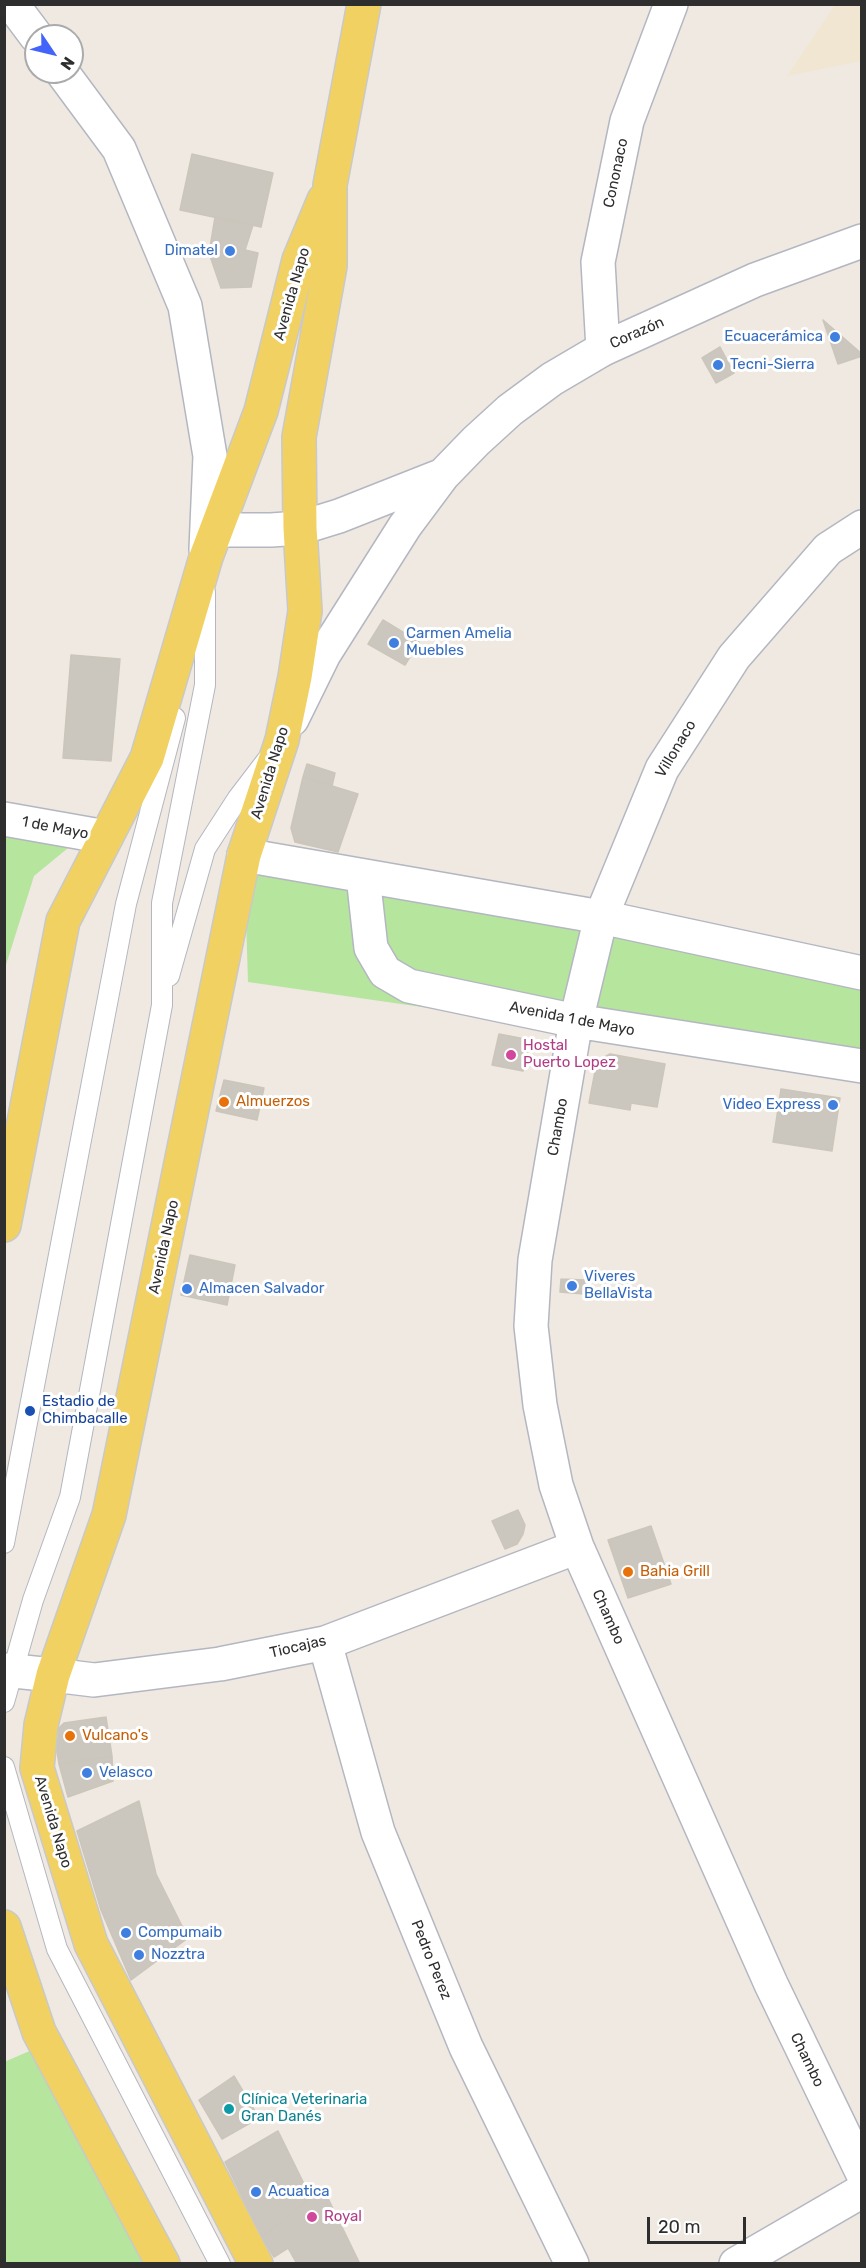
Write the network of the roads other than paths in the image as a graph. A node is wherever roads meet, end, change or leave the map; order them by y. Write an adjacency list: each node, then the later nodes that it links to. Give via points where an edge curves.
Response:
1 (12, 4): 4 (street)
2 (364, 4): 6 (main road, Avenida Napo)
3 (671, 4): 8 (street, Cononaco, via 627,121 598,262)
4 (27, 24)
5 (71, 84): 12 (street, via 119,149 185,306 210,456)
6 (330, 185): 11 (main road, Avenida Napo, via 330,266 298,437); 12 (main road, Avenida Napo, via 300,260 261,411)
7 (861, 241): 8 (street, Corazón, via 755,280)
8 (603, 349): 9 (street, Corazón, via 510,410)
9 (443, 475): 11 (street, Corazón); 13 (street, Corazón, via 348,613)
10 (861, 527): 18 (street, Villonaco, via 828,549 734,657 662,769)
11 (300, 528): 12 (street, Corazón); 13 (main road, Avenida Napo, via 305,611)
12 (211, 543): 15 (main road, Avenida Napo, via 147,758); 20 (lane, via 205,685 162,903); 24 (lane, via 185,682 126,904)
13 (282, 740): 16 (main road, Avenida Napo); 20 (lane, via 205,849)
14 (4, 819): 15 (street, 1 de Mayo)
15 (105, 837): 23 (main road, Avenida Napo, via 63,921)
16 (243, 855): 17 (street); 28 (main road, Avenida Napo, via 109,1515)
17 (363, 876): 18 (street); 21 (street, Avenida 1 de Mayo, via 372,948 385,972 409,986)
18 (601, 916): 19 (street); 21 (street, Villonaco)
19 (861, 973)
20 (162, 1005): 27 (lane, via 70,1497)
21 (576, 1021): 22 (street, Avenida 1 de Mayo); 25 (street, Chambo, via 535,1260 531,1326 540,1405 556,1485)
22 (861, 1066)
23 (4, 1226)
24 (4, 1543)
25 (577, 1547): 26 (street, Tiocajas); 32 (street, Chambo, via 771,1984)
26 (325, 1643): 28 (street, Tiocajas, via 220,1664 94,1680); 37 (street, Pedro Perez, via 378,1832 466,2047)
27 (10, 1671): 28 (street, Tiocajas); 29 (lane)
28 (53, 1675): 36 (main road, Avenida Napo, via 41,1725 37,1768 91,1944)
29 (4, 1702)
30 (4, 1767): 35 (lane, via 57,1949)
31 (4, 1927): 34 (main road, via 39,2032)
32 (861, 2172)
33 (861, 2191): 38 (street)
34 (163, 2264)
35 (220, 2264)
36 (256, 2264)
37 (572, 2264)
38 (736, 2264)

